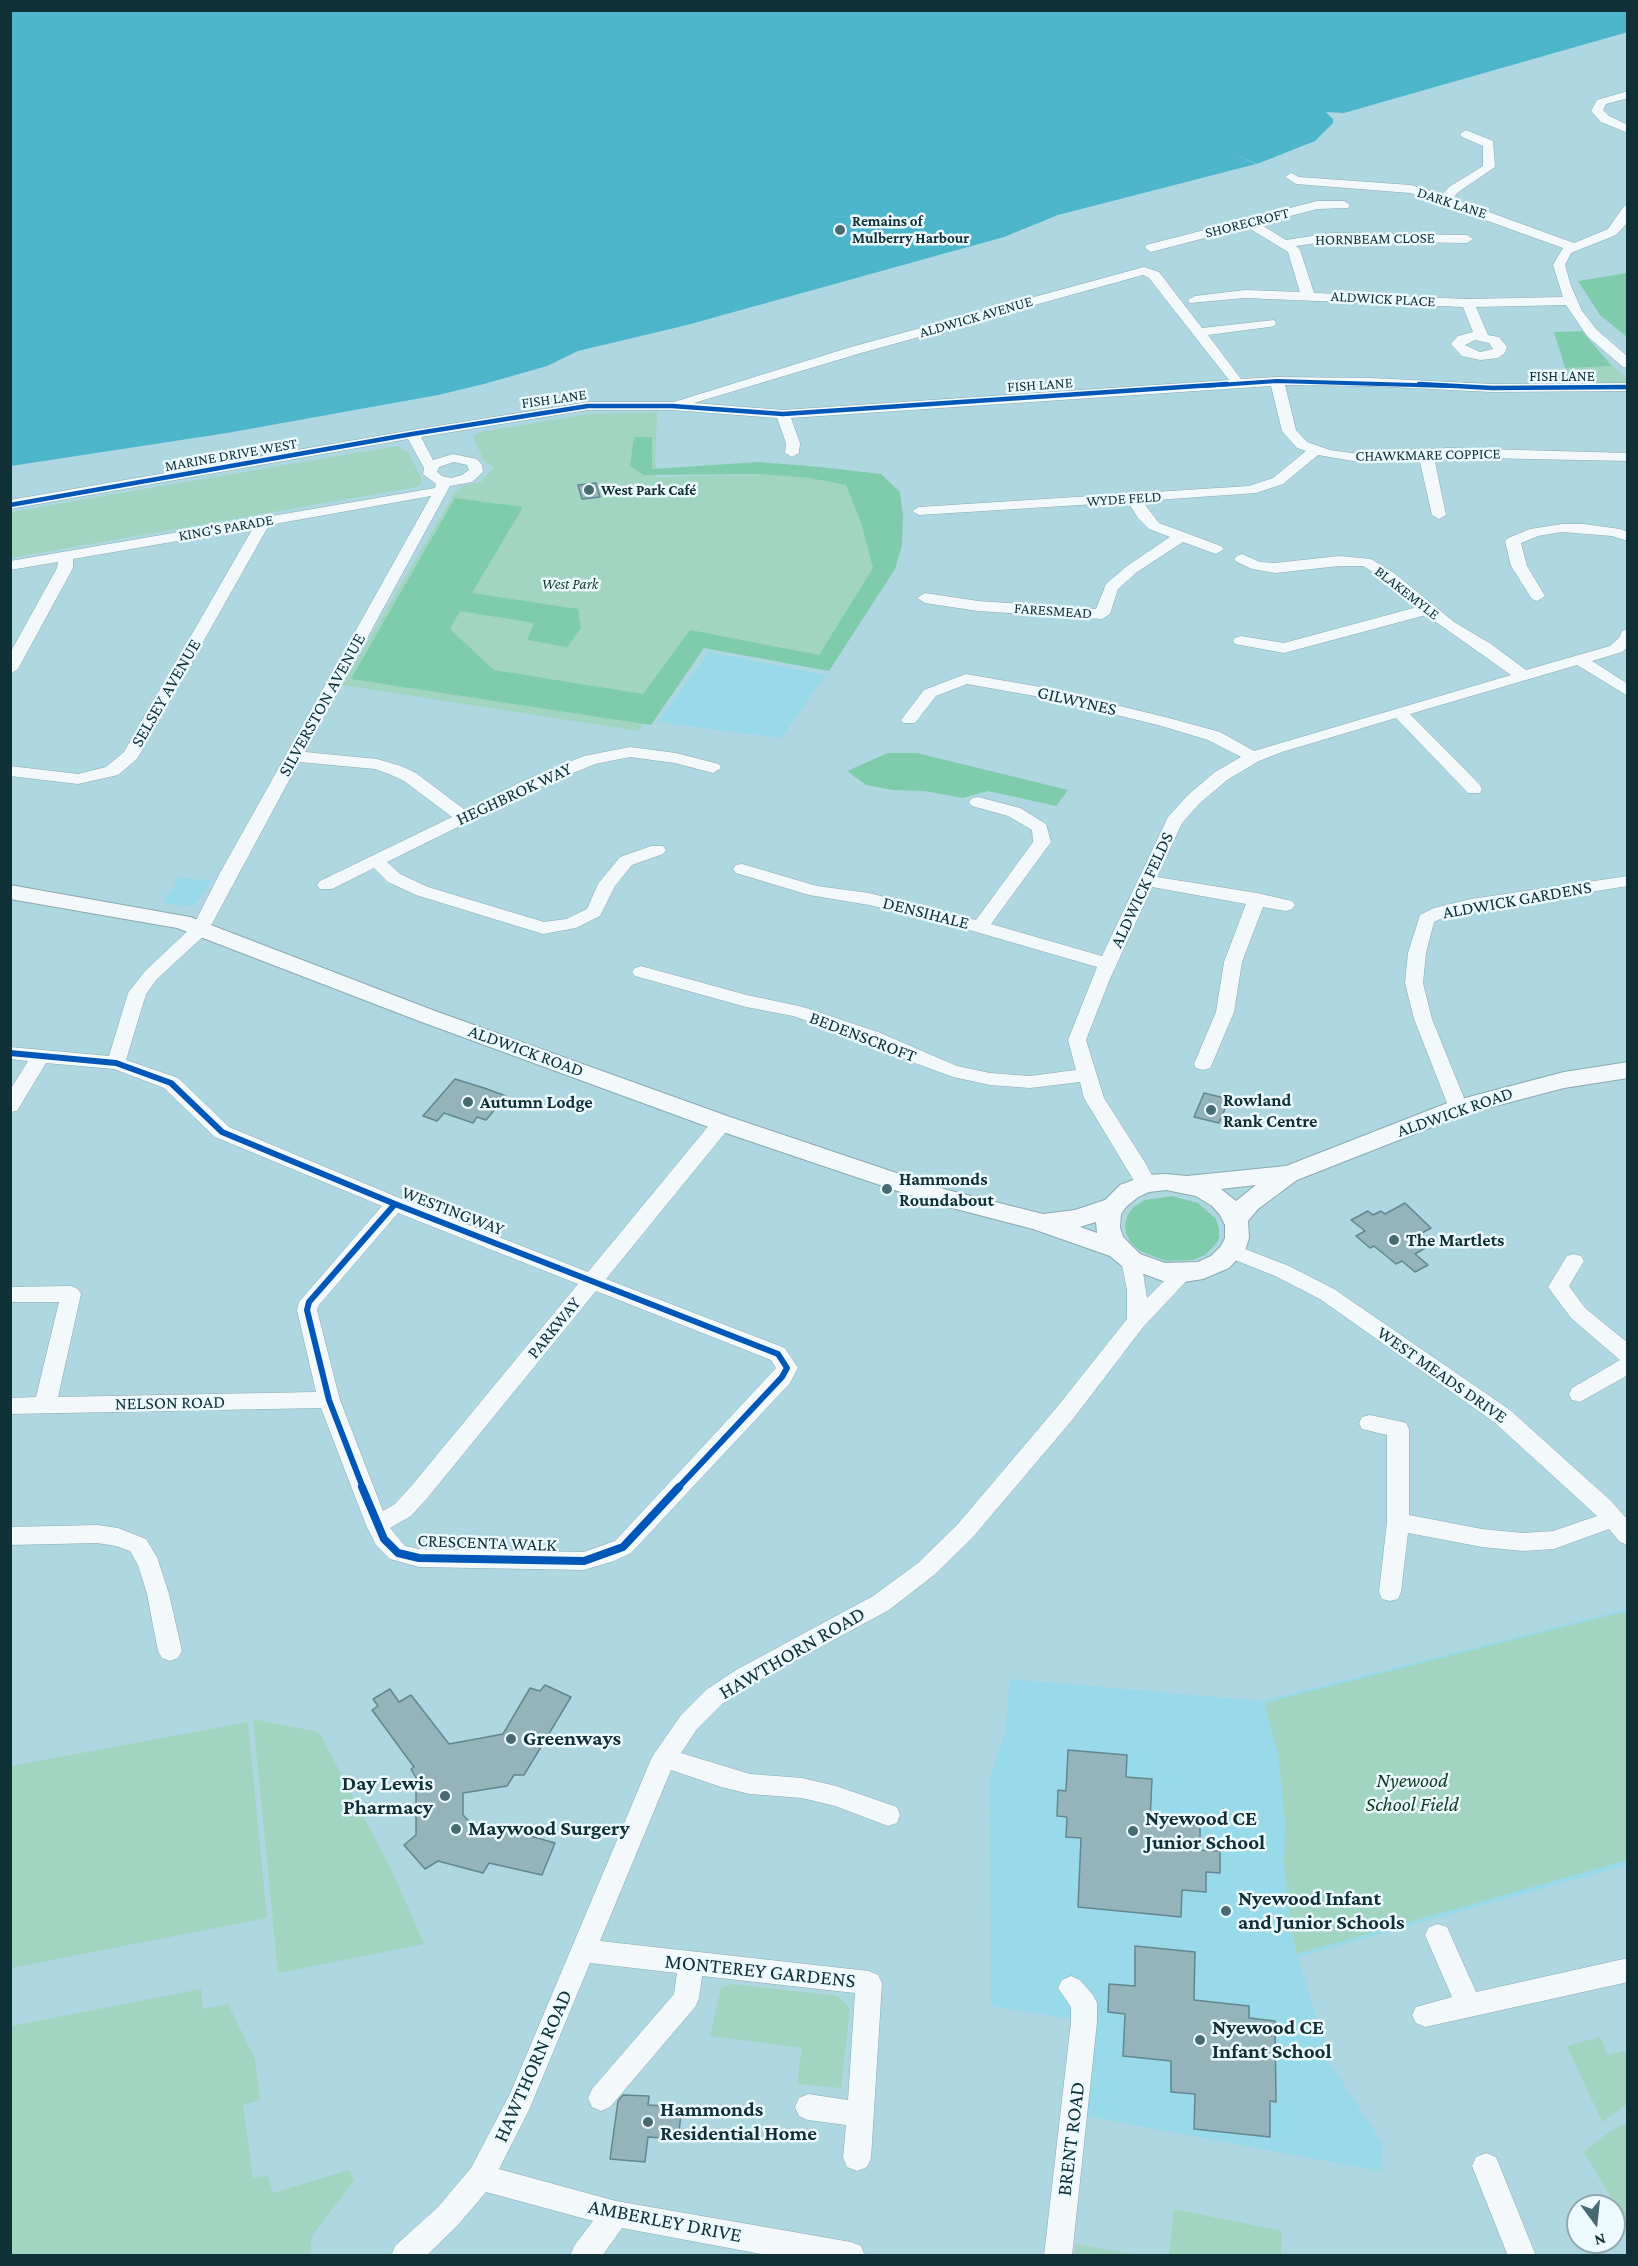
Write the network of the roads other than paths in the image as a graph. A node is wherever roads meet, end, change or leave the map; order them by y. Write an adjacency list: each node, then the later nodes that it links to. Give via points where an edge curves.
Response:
1 (1628, 94): 2 (street, via 1601,102 1597,111)
2 (1628, 130)
3 (1466, 134): 5 (street, via 1489,144 1489,167 1453,190)
4 (1291, 177): 5 (street, DARK LANE, via 1411,189)
5 (1445, 200): 14 (street, DARK LANE)
6 (1344, 205): 8 (street, SHORECROFT, via 1317,206)
7 (1628, 209): 9 (street)
8 (1250, 223): 12 (street); 13 (street, SHORECROFT)
9 (1612, 232): 10 (street); 14 (street)
10 (1628, 235)
11 (1467, 238): 12 (street, HORNBEAM CLOSE, via 1332,237)
12 (1284, 244): 15 (street, via 1294,250)
13 (1151, 248)
14 (1573, 248): 17 (street, via 1566,250 1559,265)
15 (1308, 296): 16 (street, ALDWICK PLACE, via 1245,294); 18 (street, ALDWICK PLACE)
16 (1195, 300)
17 (1571, 301): 18 (street, ALDWICK PLACE); 22 (street, via 1592,333)
18 (1468, 303): 21 (street)
19 (1269, 323): 20 (street)
20 (1200, 333): 23 (street, ALDWICK AVENUE); 26 (street, ALDWICK AVENUE, via 1154,275 1135,273 856,350)
21 (1482, 337)
22 (1628, 364)
23 (1235, 378)
24 (1277, 381): 25 (street, FISH LANE, via 1504,388); 27 (street, FISH LANE); 30 (street, CHAWKMARE COPPICE, via 1289,431 1302,445)
25 (1628, 387)
26 (672, 406): 27 (street, FISH LANE); 29 (street, FISH LANE, via 588,406)
27 (783, 414): 31 (street, via 793,443)
28 (412, 434): 29 (street, MARINE DRIVE WEST); 34 (street); 37 (street, MARINE DRIVE WEST)
29 (461, 443): 34 (street); 35 (street, via 477,468 472,476)
30 (1316, 450): 32 (street, CHAWKMARE COPPICE, via 1359,458); 36 (street, WYDE FELD, via 1278,481 1251,490)
31 (792, 453)
32 (1426, 455): 33 (street, CHAWKMARE COPPICE, via 1448,452); 39 (street)
33 (1628, 458)
34 (430, 467): 35 (street, via 430,474)
35 (442, 487): 40 (street, KING'S PARADE); 58 (street, SILVERSTON AVENUE)
36 (1133, 499): 38 (street, WYDE FELD); 41 (street, via 1154,526)
37 (10, 505)
38 (919, 511)
39 (1439, 515)
40 (264, 521): 44 (street, KING'S PARADE); 61 (street, SELSEY AVENUE, via 130,755 112,771 78,779)
41 (1180, 536): 43 (street); 48 (street, FARESMEAD, via 1111,587 1099,619)
42 (1628, 537): 47 (street, via 1616,532 1562,528 1535,532 1513,541 1519,566)
43 (1216, 549)
44 (66, 556): 46 (street, KING'S PARADE); 53 (street, via 65,568)
45 (1242, 559): 49 (street, BLAKEMYLE, via 1275,568 1366,562)
46 (10, 566)
47 (1538, 596)
48 (925, 598)
49 (1429, 609): 51 (street, via 1284,648); 54 (street, BLAKEMYLE)
50 (1628, 634): 52 (street, ALDWICK FELDS, via 1616,649)
51 (1241, 641)
52 (1579, 660): 54 (street, ALDWICK FELDS); 55 (street)
53 (10, 669)
54 (1523, 676): 56 (street, ALDWICK FELDS)
55 (1628, 690)
56 (1399, 712): 59 (street, ALDWICK FELDS); 62 (street)
57 (909, 720): 59 (street, GILWYNES, via 930,693 966,679 1163,721 1214,736)
58 (294, 756): 64 (street, via 377,764 395,770); 75 (street, SILVERSTON AVENUE)
59 (1253, 757): 68 (street, ALDWICK FELDS, via 1221,776 1173,821)
60 (713, 768): 64 (street, HEGHBROK WAY, via 630,752 590,760)
61 (10, 771)
62 (1474, 789)
63 (978, 802): 74 (street, via 1014,812 1040,828 1042,843)
64 (463, 817): 66 (street, HEGHBROK WAY)
65 (657, 850): 66 (street, via 626,861 607,884 594,912 570,924 543,928 422,891 394,878)
66 (376, 861): 70 (street, HEGHBROK WAY)
67 (742, 869): 74 (street, DENSIHALE, via 815,891 869,899)
68 (1147, 881): 72 (street); 76 (street, ALDWICK FELDS)
69 (1628, 881): 85 (street, ALDWICK GARDENS, via 1471,905 1426,919 1414,983 1423,1019)
70 (326, 885)
71 (10, 892): 75 (main road, ALDWICK ROAD, via 166,918)
72 (1257, 899): 73 (street); 81 (street, via 1233,962 1225,1012)
73 (1286, 905)
74 (980, 927): 76 (street, DENSIHALE)
75 (201, 929): 80 (street, via 136,993); 86 (main road, ALDWICK ROAD)
76 (1108, 964): 83 (street, ALDWICK FELDS, via 1077,1040)
77 (641, 972): 83 (street, BEDENSCROFT, via 796,1011 870,1036 952,1071 1030,1082)
78 (10, 1053): 79 (street, WESTINGWAY)
79 (40, 1057): 80 (street, WESTINGWAY); 84 (street)
80 (116, 1063): 90 (street, WESTINGWAY, via 171,1083 222,1132)
81 (1203, 1064)
82 (1628, 1070): 85 (main road, ALDWICK ROAD, via 1564,1080)
83 (1087, 1075): 88 (street, ALDWICK FELDS, via 1094,1098)
84 (10, 1106)
85 (1458, 1108): 87 (main road, ALDWICK ROAD)
86 (722, 1123): 93 (main road, ALDWICK ROAD, via 942,1197); 98 (street, PARKWAY)
87 (1288, 1174): 89 (main road); 92 (main road, via 1249,1203)
88 (1146, 1184): 89 (main road); 91 (main road, via 1129,1191)
89 (1186, 1184): 92 (main road, via 1221,1200)
90 (396, 1204): 98 (street, WESTINGWAY); 105 (street, CRESCENTA WALK, via 309,1302 308,1317)
91 (1114, 1206): 93 (main road, via 1077,1219); 95 (main road, via 1108,1227 1111,1239)
92 (1235, 1219): 94 (main road, via 1237,1238)
93 (1039, 1222): 95 (main road)
94 (1232, 1251): 97 (main road, via 1203,1270); 111 (street, WEST MEADS DRIVE, via 1326,1294 1502,1416)
95 (1125, 1255): 97 (main road, via 1163,1272); 100 (street, via 1137,1290)
96 (1574, 1261): 101 (street, via 1558,1287 1578,1313)
97 (1184, 1273): 100 (street, HAWTHORN ROAD)
98 (592, 1282): 103 (street, WESTINGWAY, via 778,1354); 110 (street, PARKWAY, via 415,1497 403,1510)
99 (10, 1295): 106 (street, via 70,1294)
100 (1137, 1321): 115 (street, HAWTHORN ROAD, via 981,1513 926,1569 881,1603 714,1697 689,1722)
101 (1628, 1354)
102 (1628, 1365): 104 (street)
103 (787, 1368): 110 (street, CRESCENTA WALK, via 623,1547 606,1556 584,1561 419,1558 398,1553)
104 (1580, 1394)
105 (329, 1401): 106 (street, NELSON ROAD); 110 (street, CRESCENTA WALK)
106 (45, 1405): 107 (street, NELSON ROAD)
107 (10, 1406)
108 (1370, 1423): 109 (street, via 1398,1429)
109 (1398, 1522): 111 (street, via 1523,1542); 113 (street)
110 (377, 1525)
111 (1620, 1527)
112 (10, 1536): 114 (street, via 97,1534 138,1545 149,1563)
113 (1390, 1592)
114 (170, 1651)
115 (664, 1757): 116 (street, via 750,1784 802,1788 836,1796); 118 (street, HAWTHORN ROAD)
116 (888, 1815)
117 (1438, 1935): 122 (street)
118 (583, 1951): 119 (street, MONTEREY GARDENS); 129 (street, HAWTHORN ROAD, via 520,2101)
119 (691, 1963): 124 (street, via 686,2000); 126 (street, MONTEREY GARDENS, via 869,1983)
120 (1628, 1970): 122 (street)
121 (1071, 1988): 134 (street, BRENT ROAD, via 1084,2003 1084,2022)
122 (1469, 2005): 123 (street)
123 (1425, 2015)
124 (602, 2098)
125 (808, 2107): 126 (street)
126 (860, 2114): 127 (street, MONTEREY GARDENS)
127 (857, 2158)
128 (1486, 2166): 135 (street)
129 (481, 2177): 130 (street, AMBERLEY DRIVE); 131 (street, HAWTHORN ROAD, via 448,2216)
130 (616, 2214): 132 (street); 133 (street, AMBERLEY DRIVE)
131 (405, 2256)
132 (584, 2256)
133 (851, 2256)
134 (1058, 2256)
135 (1522, 2256)

